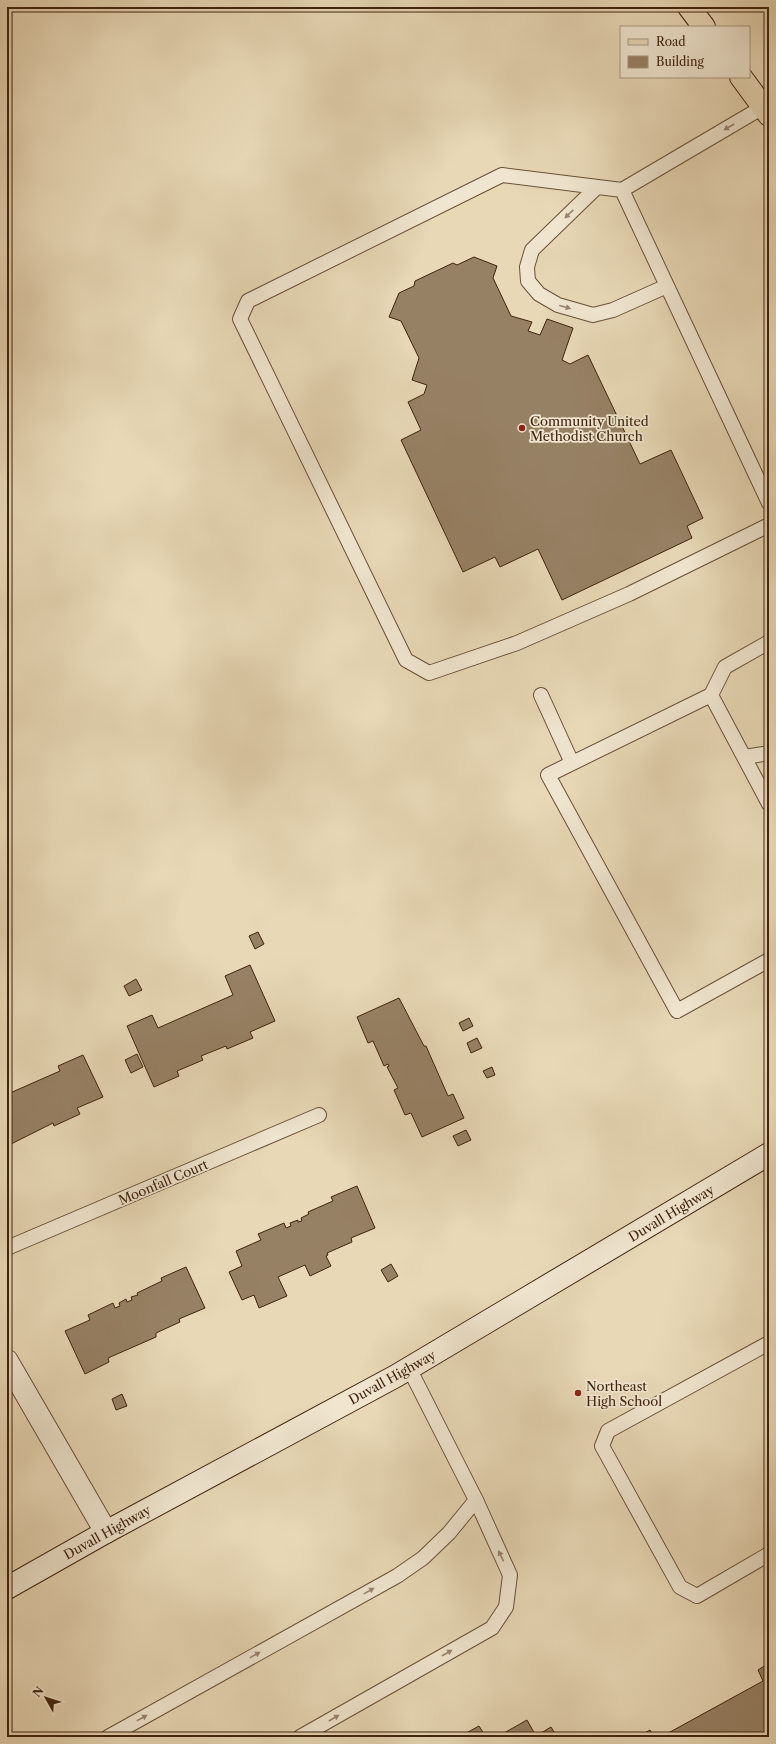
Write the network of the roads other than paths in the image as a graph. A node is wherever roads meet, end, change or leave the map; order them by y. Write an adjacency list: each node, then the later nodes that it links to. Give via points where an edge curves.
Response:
1 (689, 7): 2 (main road)
2 (703, 26)
3 (742, 78): 4 (main road)
4 (766, 111): 6 (lane, one-way to 6)
5 (597, 187): 6 (lane); 7 (lane, one-way to 7, via 532,250 527,267 528,282 558,306 593,315 613,310); 9 (lane, via 502,175 248,301 240,319 406,660 428,673 517,643 629,594)
6 (622, 190): 7 (lane)
7 (668, 286): 8 (lane)
8 (769, 503)
9 (769, 525)
10 (769, 642): 12 (lane, via 725,668)
11 (541, 695): 15 (lane)
12 (711, 695): 14 (lane); 15 (lane)
13 (769, 753): 14 (lane)
14 (744, 757): 16 (lane)
15 (572, 763): 17 (lane, via 548,776 677,1011)
16 (769, 804)
17 (769, 960)
18 (319, 1115): 20 (lane, Moonfall Court)
19 (769, 1154): 23 (street, Duvall Highway)
20 (7, 1248)
21 (769, 1342): 26 (lane, via 608,1431 602,1446 680,1587 697,1596)
22 (7, 1361): 25 (street)
23 (409, 1368): 24 (lane); 25 (street, Duvall Highway)
24 (476, 1500): 28 (lane, one-way to 24, via 397,1576 423,1558 449,1533); 29 (lane, one-way to 24, via 492,1628 506,1607 510,1575)
25 (106, 1532): 27 (street, Duvall Highway)
26 (769, 1554)
27 (7, 1588)
28 (108, 1737)
29 (300, 1737)

